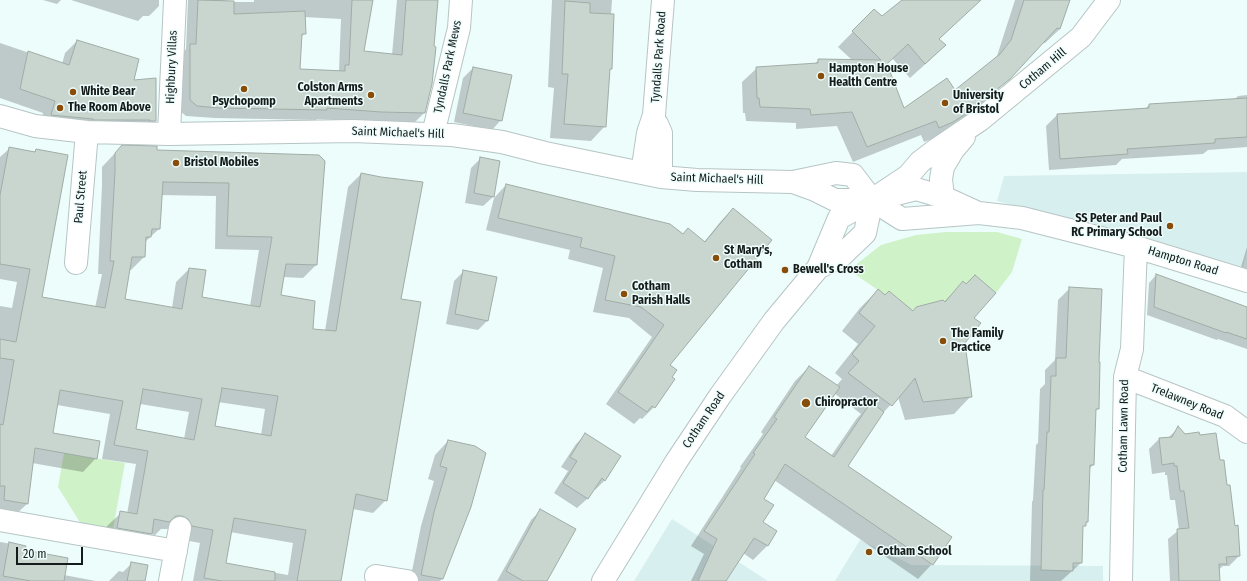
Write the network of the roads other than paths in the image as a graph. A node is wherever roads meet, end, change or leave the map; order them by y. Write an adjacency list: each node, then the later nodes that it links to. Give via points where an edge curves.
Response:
1 (175, 0): 8 (street, Highbury Villas)
2 (461, 0): 9 (street, Tyndalls Park Mews, via 458,28)
3 (663, 0): 10 (street, Tyndalls Park Road, via 654,115 660,133)
4 (1109, 0): 6 (street, Cotham Hill, via 1081,37)
5 (0, 116): 7 (street, Saint Michael's Hill, via 36,126)
6 (980, 120): 11 (street, via 953,150 944,167 941,178); 12 (street, Cotham Hill, via 937,149 920,162 908,176)
7 (87, 132): 8 (street, Saint Michael's Hill); 15 (street, Paul Street)
8 (169, 134): 9 (street, Saint Michael's Hill, via 353,131)
9 (433, 134): 10 (street, Saint Michael's Hill, via 502,142)
10 (652, 175): 12 (street, Saint Michael's Hill, via 697,180 793,182 836,174 853,175)
11 (943, 197): 12 (street, Hampton Road, via 916,189); 13 (street, Hampton Road)
12 (872, 200): 13 (street, Hampton Road, via 902,219); 23 (street, Cotham Road, via 839,218 818,268 774,321 720,396)
13 (979, 213): 14 (street, Hampton Road, via 1022,218)
14 (1136, 247): 16 (street, Hampton Road); 17 (street, Cotham Lawn Road, via 1132,349)
15 (76, 262)
16 (1247, 281)
17 (1125, 378): 18 (street, Trelawney Road, via 1225,416); 24 (street, Cotham Lawn Road)
18 (1247, 432)
19 (0, 520): 21 (street)
20 (180, 528): 21 (street)
21 (176, 552): 22 (street)
22 (170, 581)
23 (602, 581)
24 (1122, 581)

